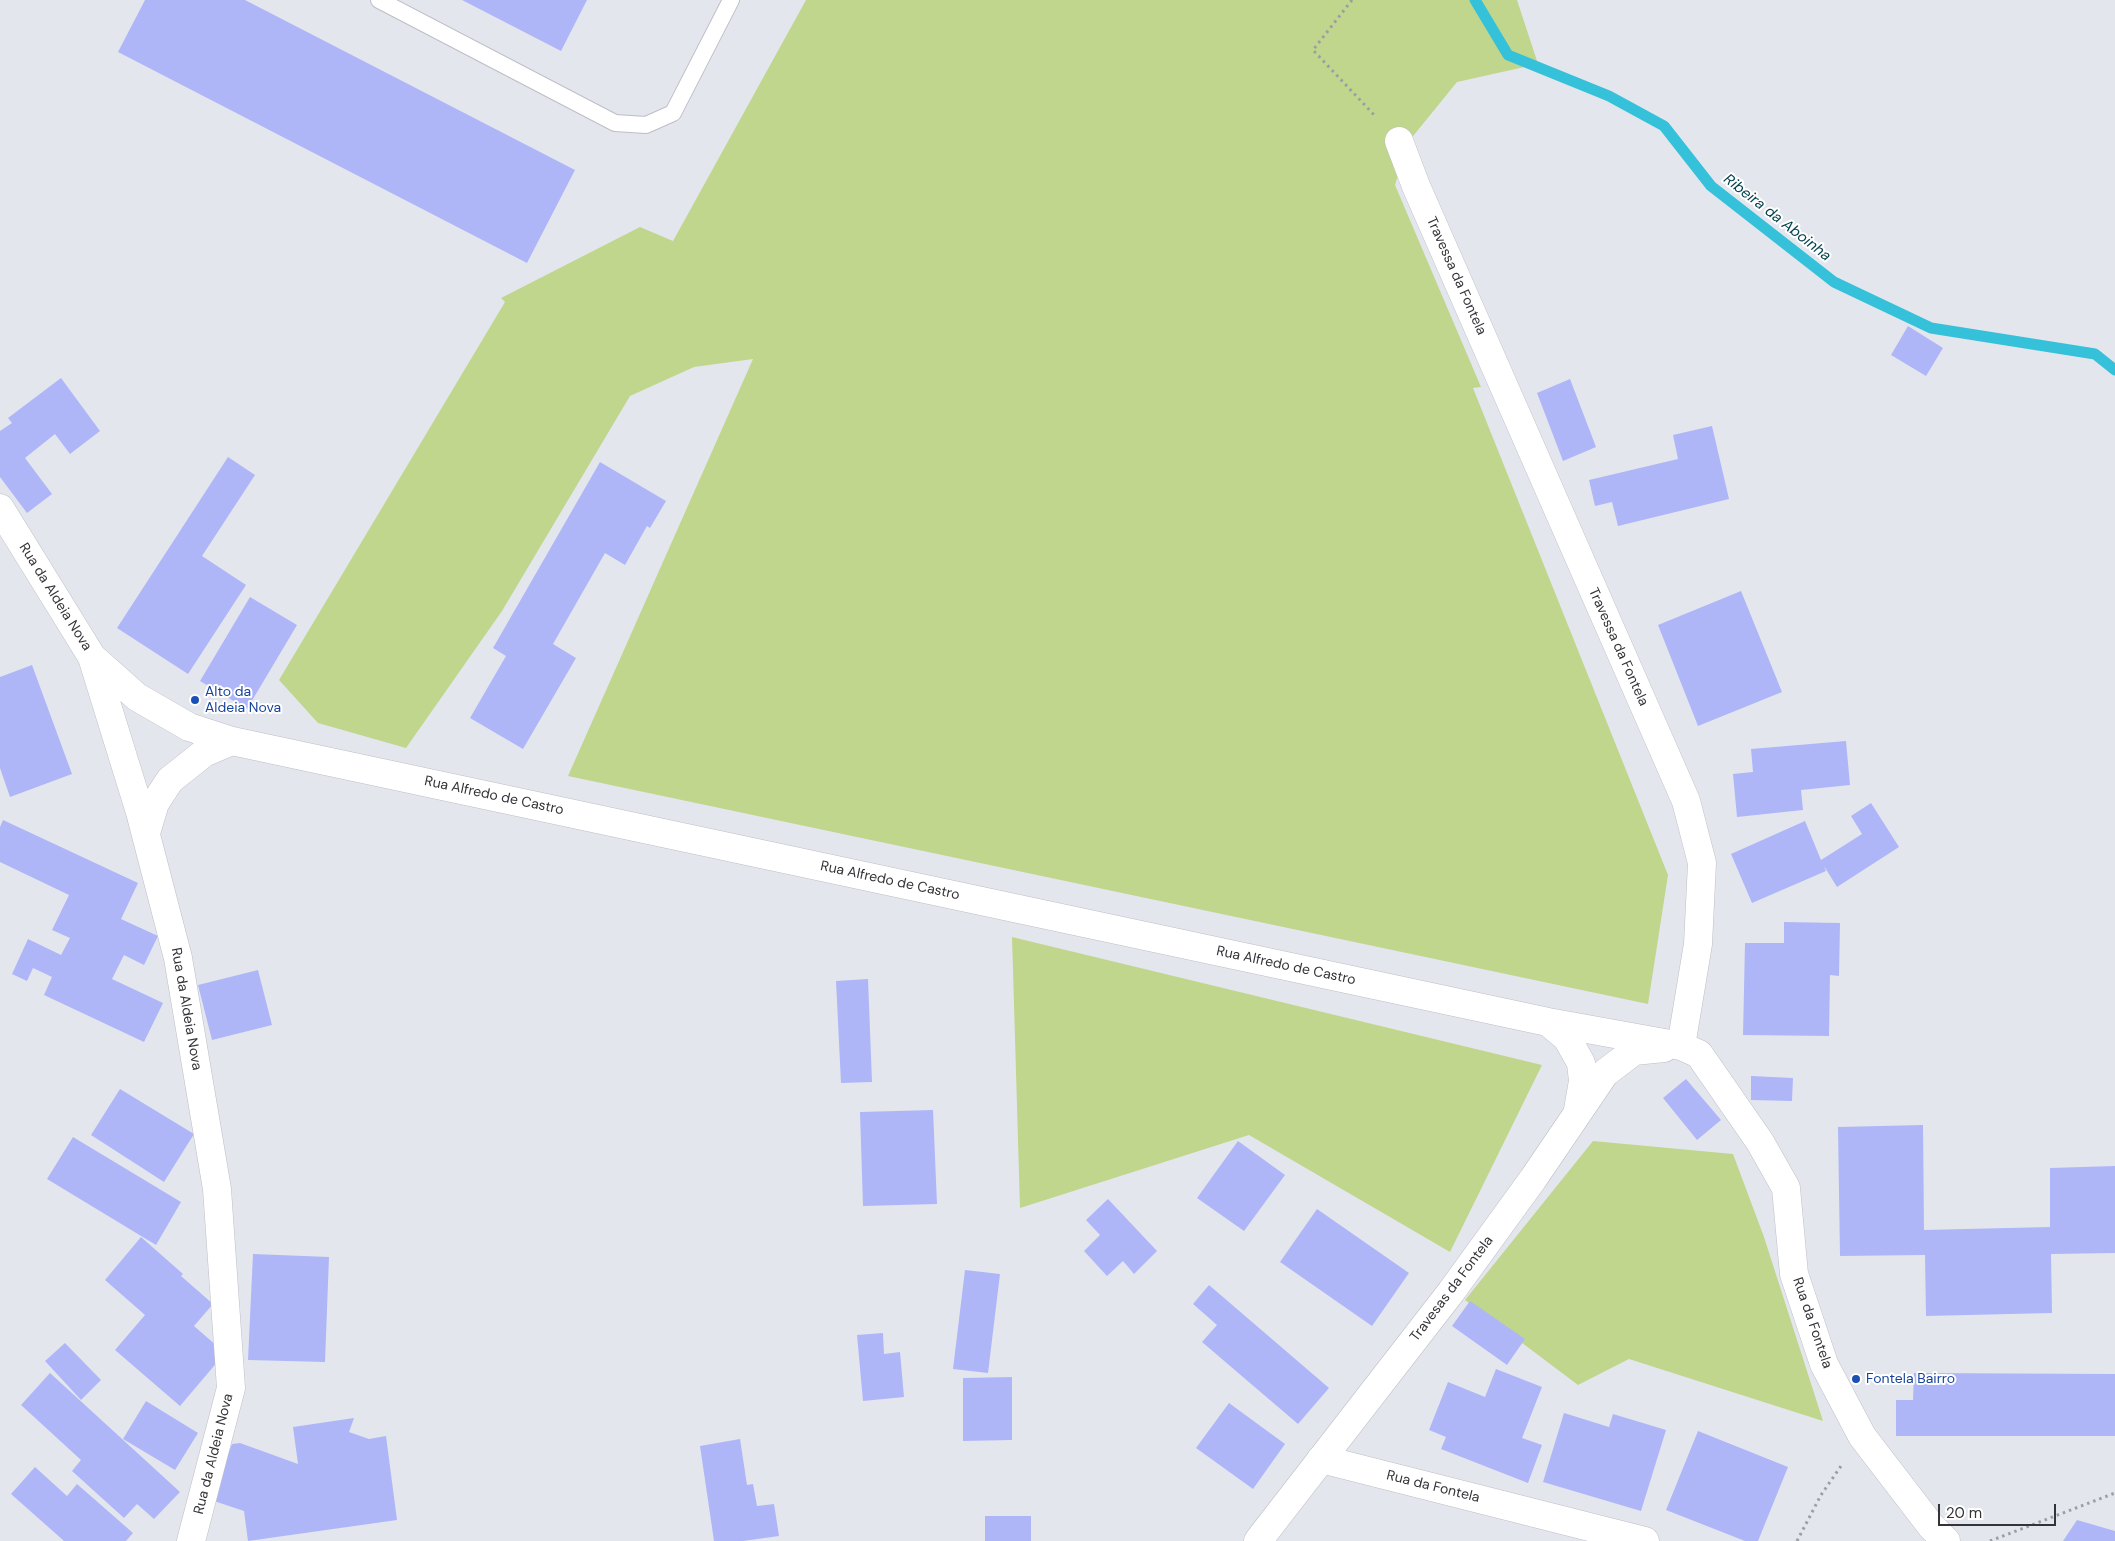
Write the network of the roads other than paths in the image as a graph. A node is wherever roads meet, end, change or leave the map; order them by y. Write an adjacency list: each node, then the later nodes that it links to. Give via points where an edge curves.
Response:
1 (379, 0): 2 (lane, via 616,123 646,125 673,113)
2 (731, 0)
3 (1399, 141): 9 (street, Travessa da Fontela, via 1686,801 1702,863 1698,944)
4 (0, 508): 5 (street, Rua da Aldeia Nova)
5 (92, 657): 6 (street, Rua Alfredo de Castro, via 137,697 189,727); 7 (street, Rua da Aldeia Nova)
6 (232, 741): 7 (street, via 204,753 170,780 155,803); 8 (street, Rua Alfredo de Castro)
7 (146, 833): 12 (street, Rua da Aldeia Nova, via 178,958 217,1189 231,1388)
8 (1548, 1022): 9 (street, Rua Alfredo de Castro); 10 (street, Rua Alfredo de Castro, via 1567,1038 1581,1063 1584,1081)
9 (1681, 1046): 10 (street, via 1634,1051 1606,1073); 15 (street, Rua da Fontela, via 1699,1054 1760,1142 1786,1188 1794,1274 1824,1364 1862,1436)
10 (1576, 1116): 11 (street, Travesas da Fontela, via 1451,1292)
11 (1321, 1459): 13 (street); 14 (street, Rua da Fontela)
12 (191, 1541)
13 (1258, 1541)
14 (1645, 1541)
15 (1946, 1541)

